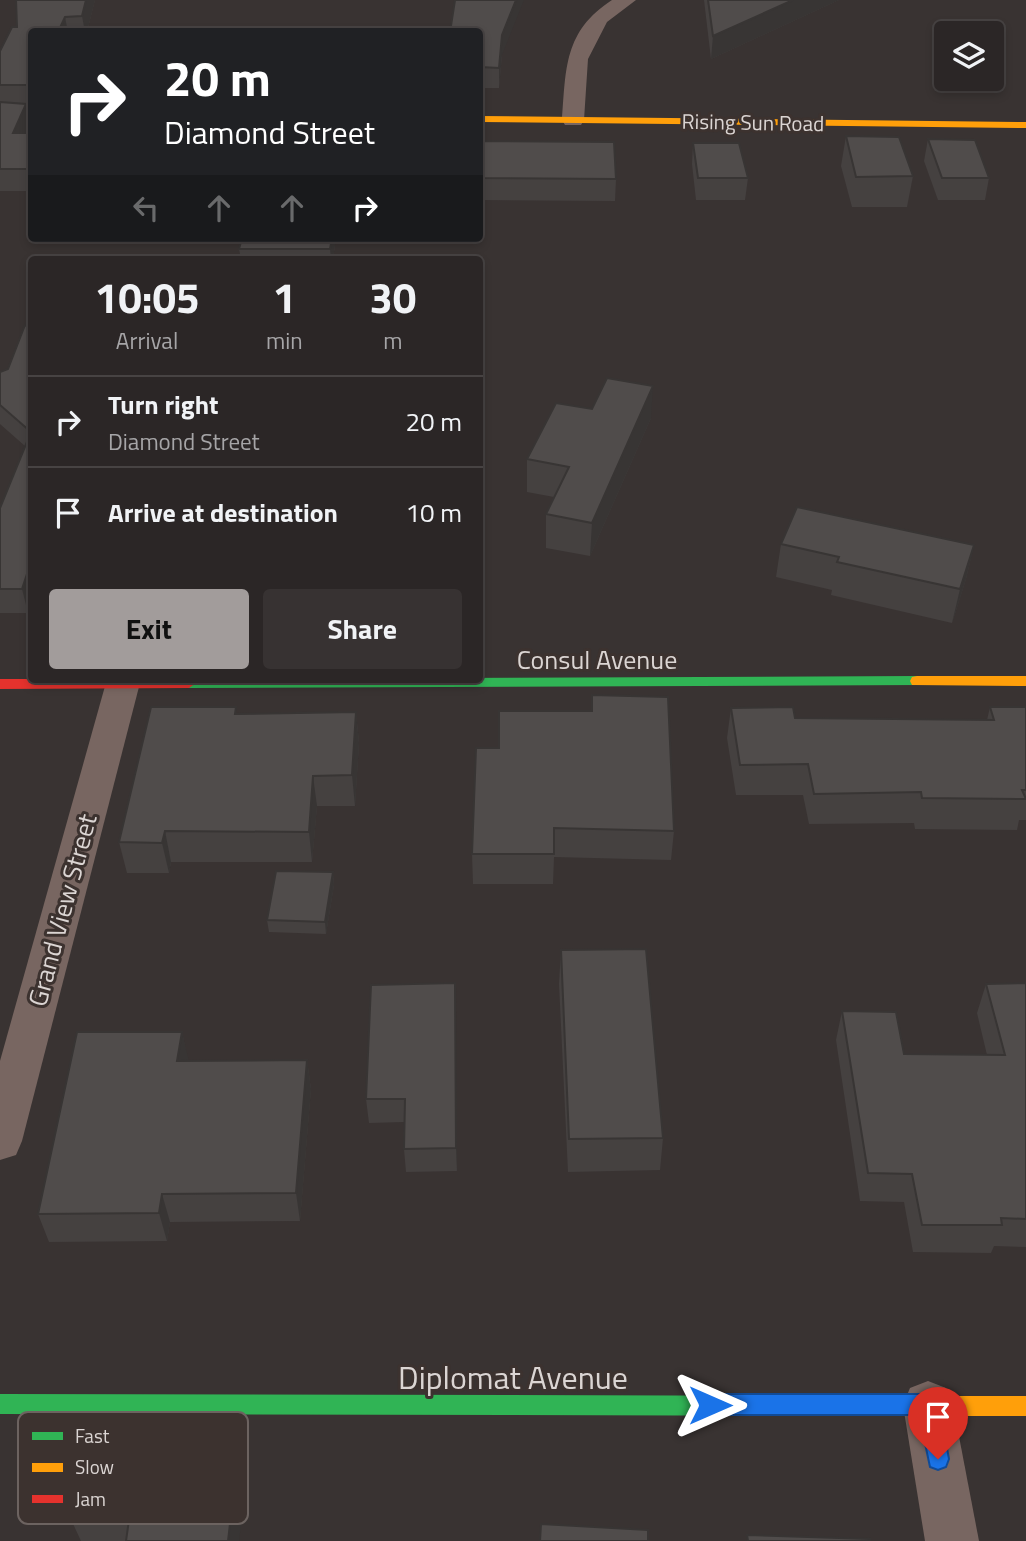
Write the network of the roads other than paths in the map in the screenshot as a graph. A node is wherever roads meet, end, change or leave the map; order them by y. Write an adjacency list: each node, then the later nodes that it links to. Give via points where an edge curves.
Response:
1 (626, 0): 3 (street, via 598,18 578,59)
2 (483, 120): 3 (street, Rising Sun Road)
3 (573, 120): 4 (street, Rising Sun Road)
4 (1026, 125)
5 (1026, 681): 6 (street, Consul Avenue)
6 (483, 682)
7 (62, 683): 9 (street, Consul Avenue)
8 (123, 683): 10 (street, Grand View Street)
9 (0, 684)
10 (0, 1141)
11 (0, 1404): 12 (street, Diplomat Avenue)
12 (928, 1405): 13 (street, Diplomat Avenue); 14 (street)
13 (1026, 1406)
14 (952, 1541)

